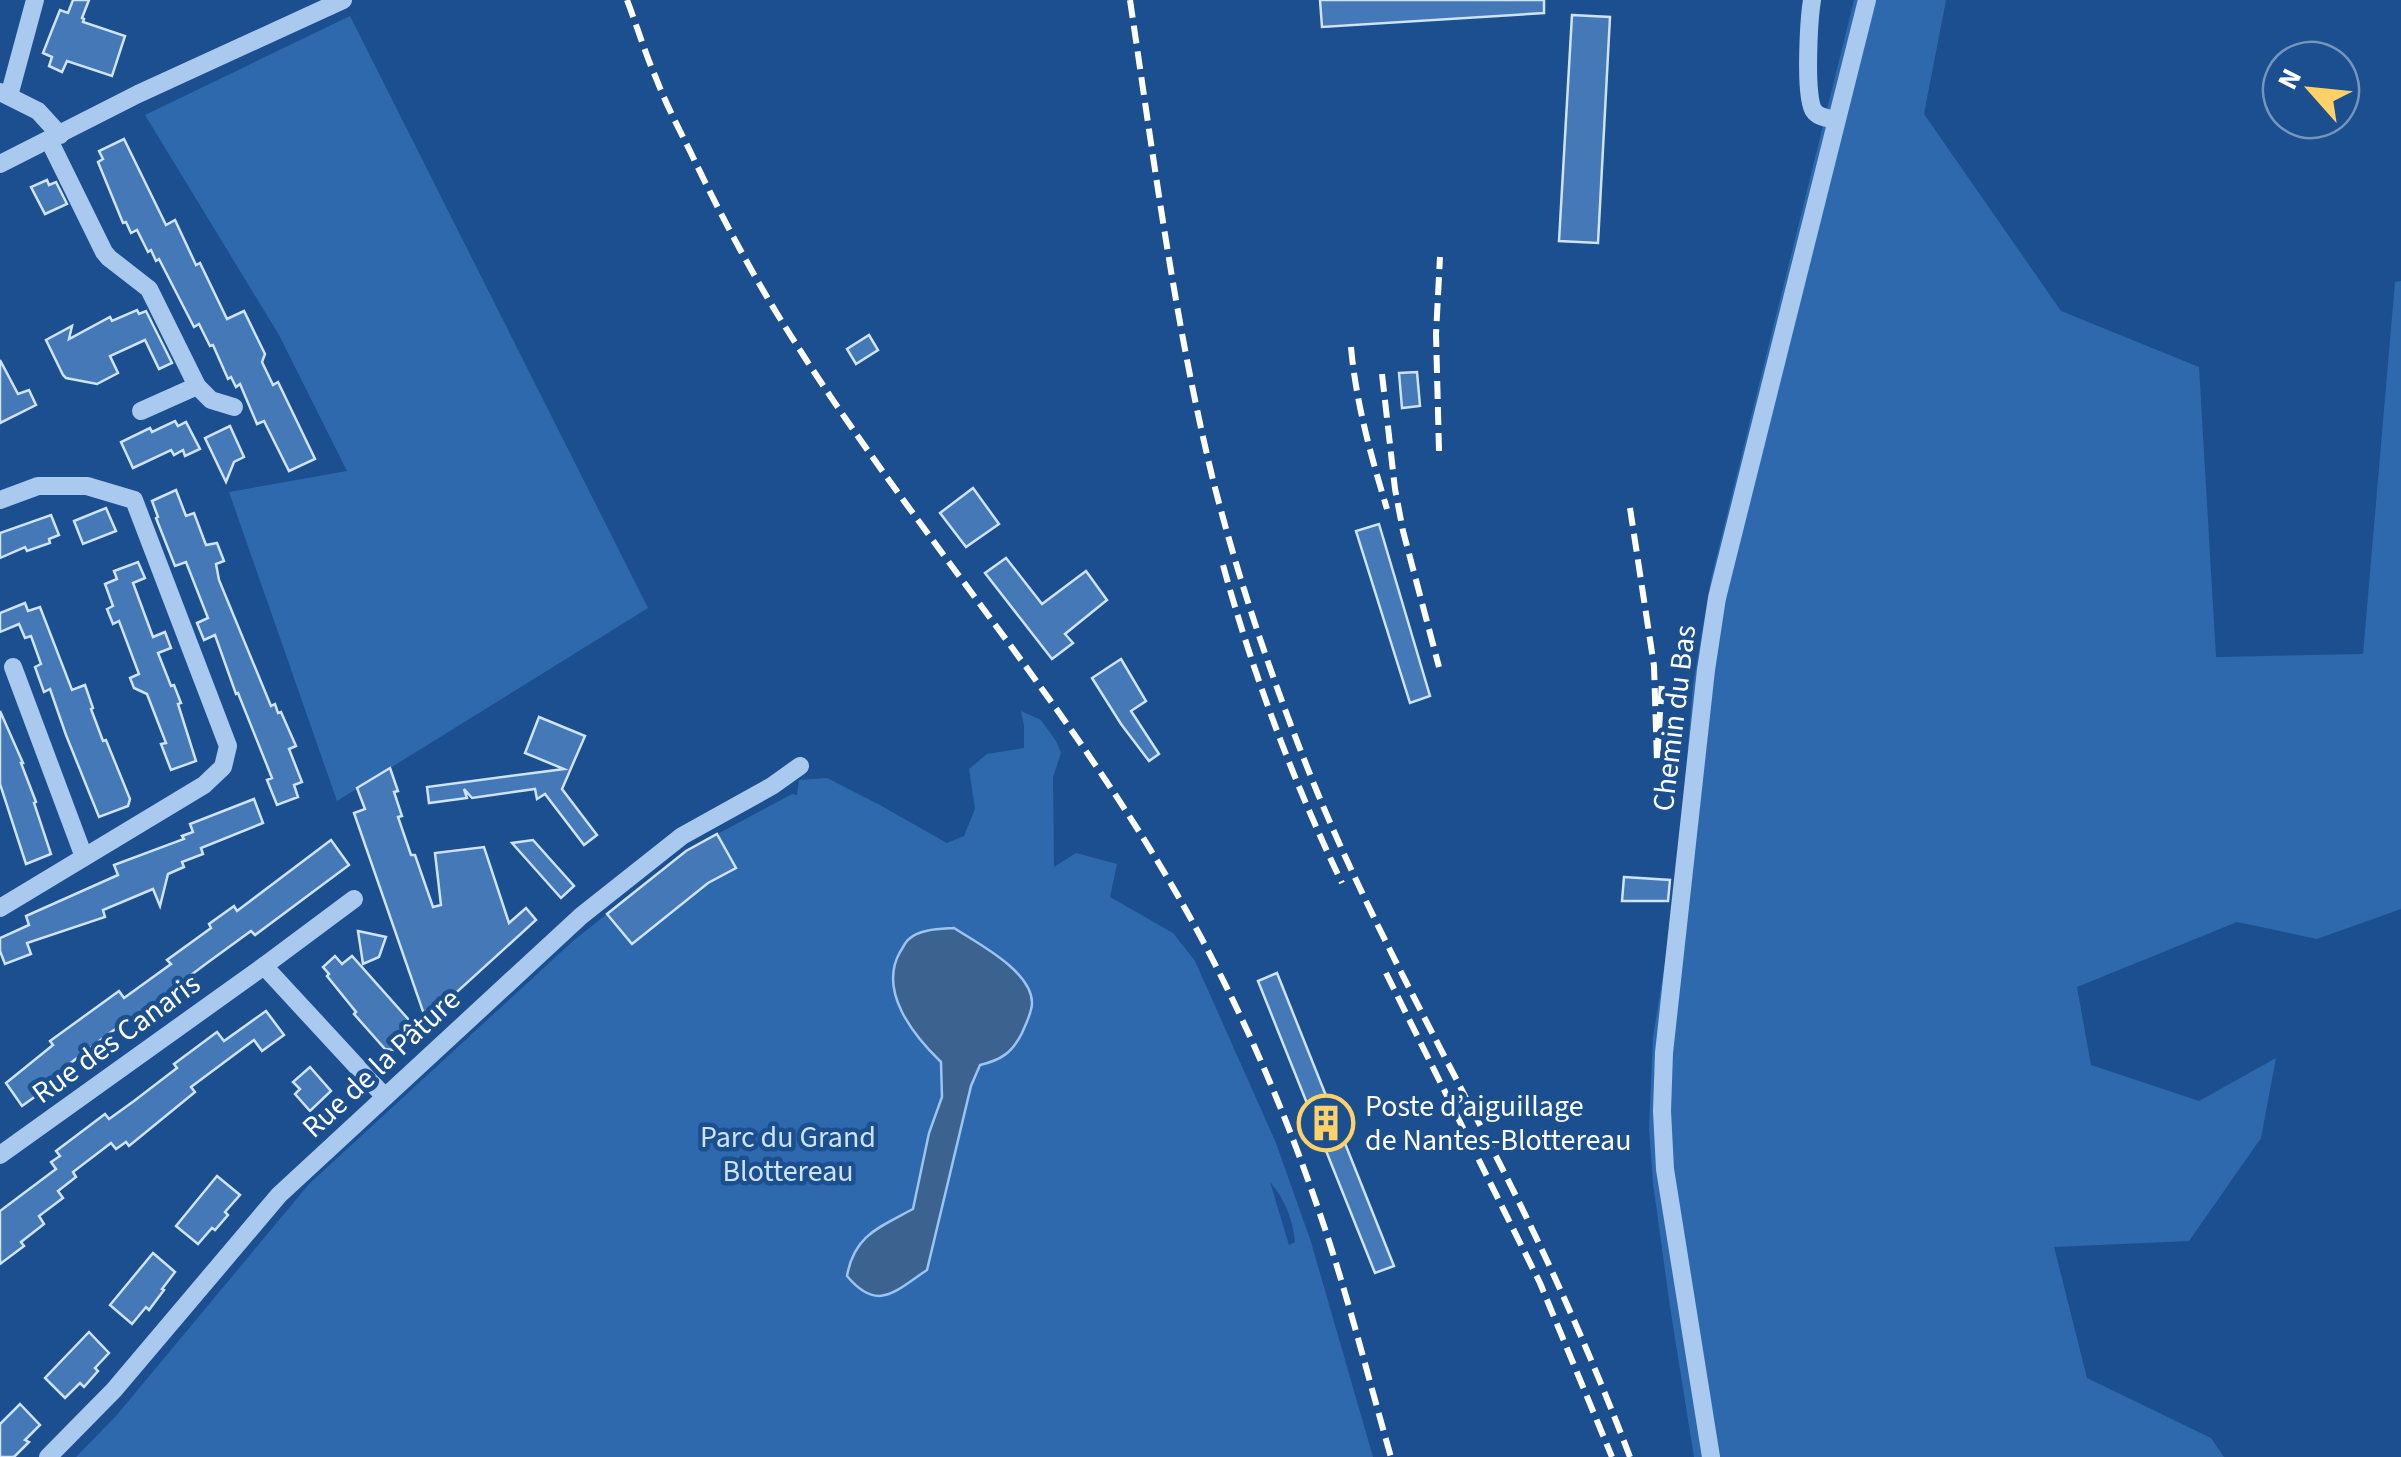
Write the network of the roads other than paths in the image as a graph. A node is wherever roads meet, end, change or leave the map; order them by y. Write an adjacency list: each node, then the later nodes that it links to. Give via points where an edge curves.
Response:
1 (35, 0): 5 (street)
2 (343, 0): 7 (street)
3 (1812, 0): 6 (street, via 1810,102 1820,116)
4 (1867, 0): 6 (street, Chemin du Bas)
5 (4, 94): 7 (street, via 38,112)
6 (1836, 120): 22 (street, Chemin du Bas, via 1717,598 1664,1053 1665,1169)
7 (55, 138): 8 (street); 9 (street, via 104,252 149,289)
8 (0, 164)
9 (197, 386): 10 (street); 11 (street)
10 (234, 408)
11 (141, 411)
12 (0, 500): 15 (street, via 38,486 87,486 134,500 228,746 223,766 204,785)
13 (13, 667): 15 (street)
14 (800, 766): 19 (street, Rue de la Pâture, via 682,836 624,881)
15 (84, 857): 17 (street)
16 (354, 899): 18 (street, Rue des Canaris)
17 (0, 908)
18 (264, 966): 19 (street); 20 (street, Rue des Canaris)
19 (385, 1096): 21 (street, Rue de la Pâture, via 278,1194 114,1390)
20 (0, 1155)
21 (48, 1457)
22 (1712, 1457)

